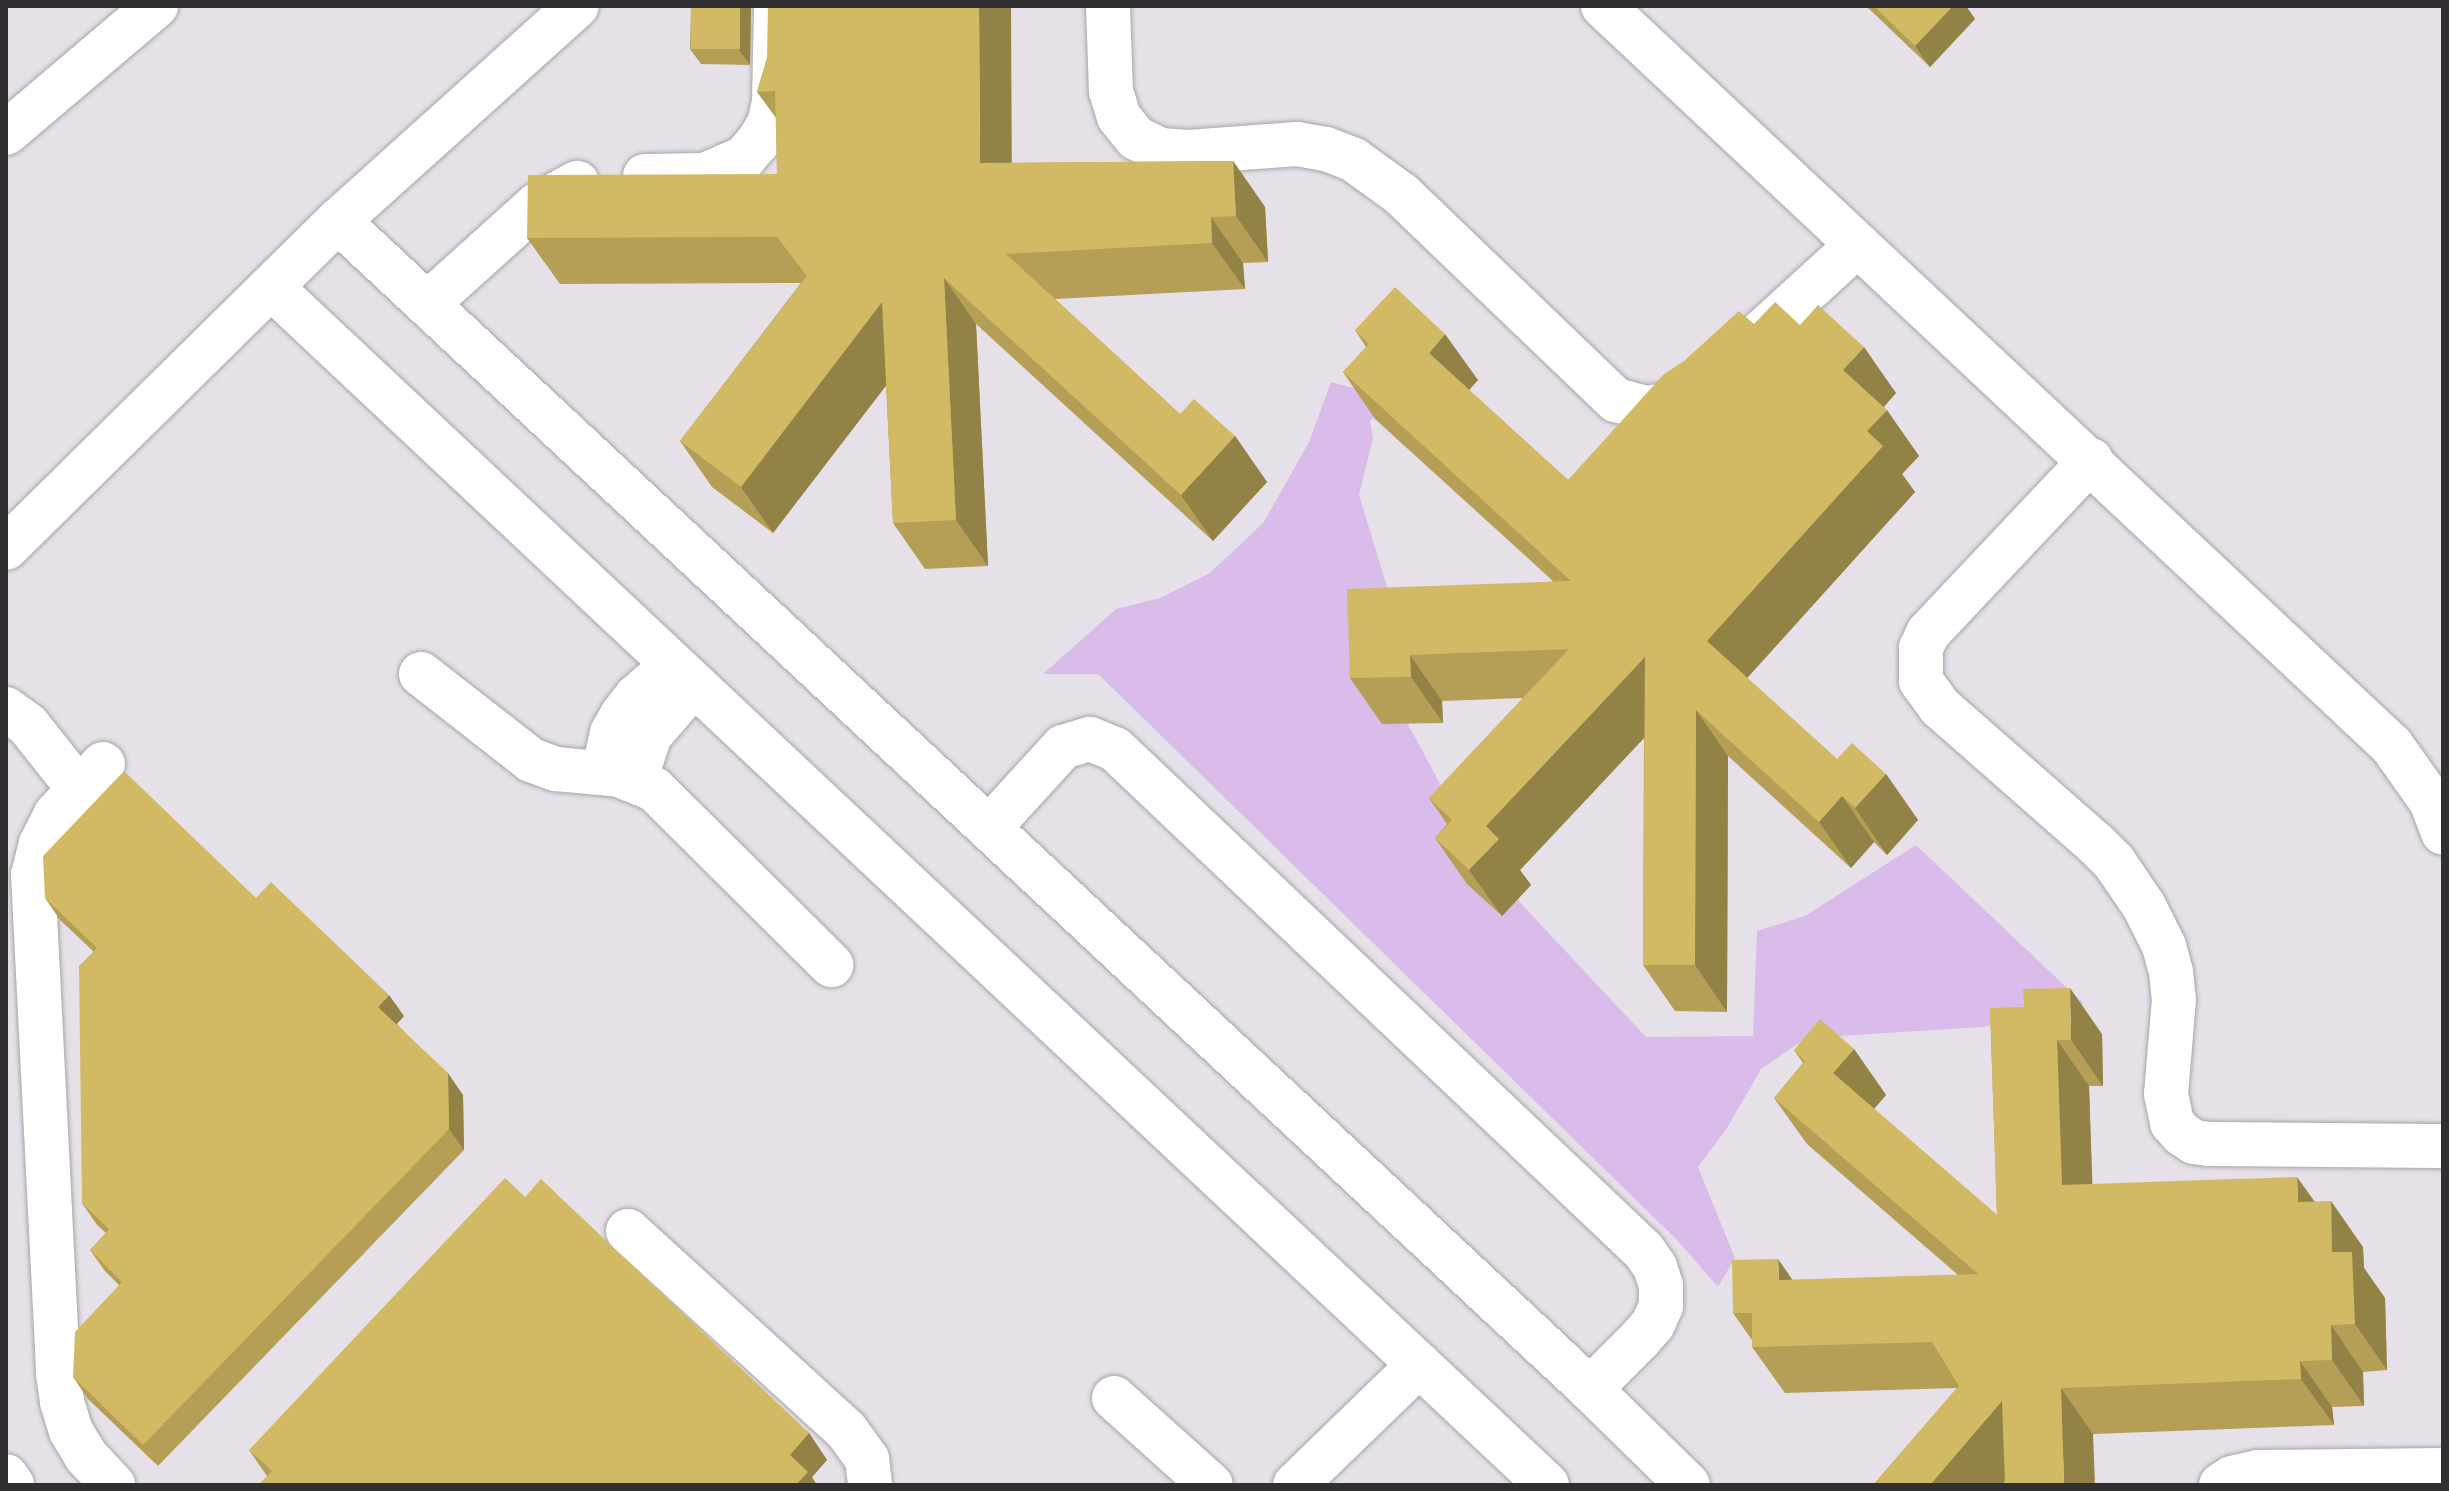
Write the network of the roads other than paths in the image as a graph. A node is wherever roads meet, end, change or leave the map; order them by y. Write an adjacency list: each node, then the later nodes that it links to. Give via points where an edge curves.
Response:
1 (156, 6): 6 (main road)
2 (577, 6): 7 (main road)
3 (776, 6): 10 (main road, via 774,103 769,124 744,158 705,175 577,182 537,205)
4 (1108, 6): 8 (main road, via 1111,91 1119,117 1136,138 1161,150 1188,152 1297,144 1354,160 1401,194 1616,400 1645,408 1674,404 1699,389)
5 (1603, 6): 8 (main road)
6 (6, 133)
7 (338, 221): 9 (main road); 10 (main road)
8 (1857, 245): 11 (main road)
9 (271, 287): 12 (main road); 14 (main road)
10 (427, 304): 17 (main road)
11 (2091, 460): 18 (main road, via 2392,746 2431,801); 20 (main road, via 1928,633 1920,656 1921,681 1940,707 2114,862 2144,906 2171,972 2174,999 2166,1094 2172,1123 2182,1134 2209,1144)
12 (6, 548)
13 (421, 674): 16 (main road, via 531,760 556,769)
14 (684, 675): 16 (main road, via 636,697 622,715 612,733); 22 (main road)
15 (6, 709): 28 (main road, via 90,776 56,814 41,843 33,875 34,909 58,1373 71,1431)
16 (619, 776): 19 (main road, via 654,789)
17 (989, 828): 23 (main road); 23 (main road, via 1063,747 1090,739 1115,749 1644,1251 1661,1286 1661,1306 1653,1324)
18 (2443, 833)
19 (831, 965)
20 (2443, 1146)
21 (628, 1231): 29 (main road, via 846,1430 867,1459)
22 (1419, 1365): 31 (main road); 32 (main road)
23 (1590, 1389): 33 (main road)
24 (1114, 1398): 30 (main road)
25 (2443, 1470): 34 (main road, via 2258,1472)
26 (6, 1476): 27 (main road)
27 (12, 1485)
28 (113, 1485)
29 (870, 1485)
30 (1211, 1485)
31 (1295, 1485)
32 (1547, 1485)
33 (1688, 1485)
34 (2221, 1485)

